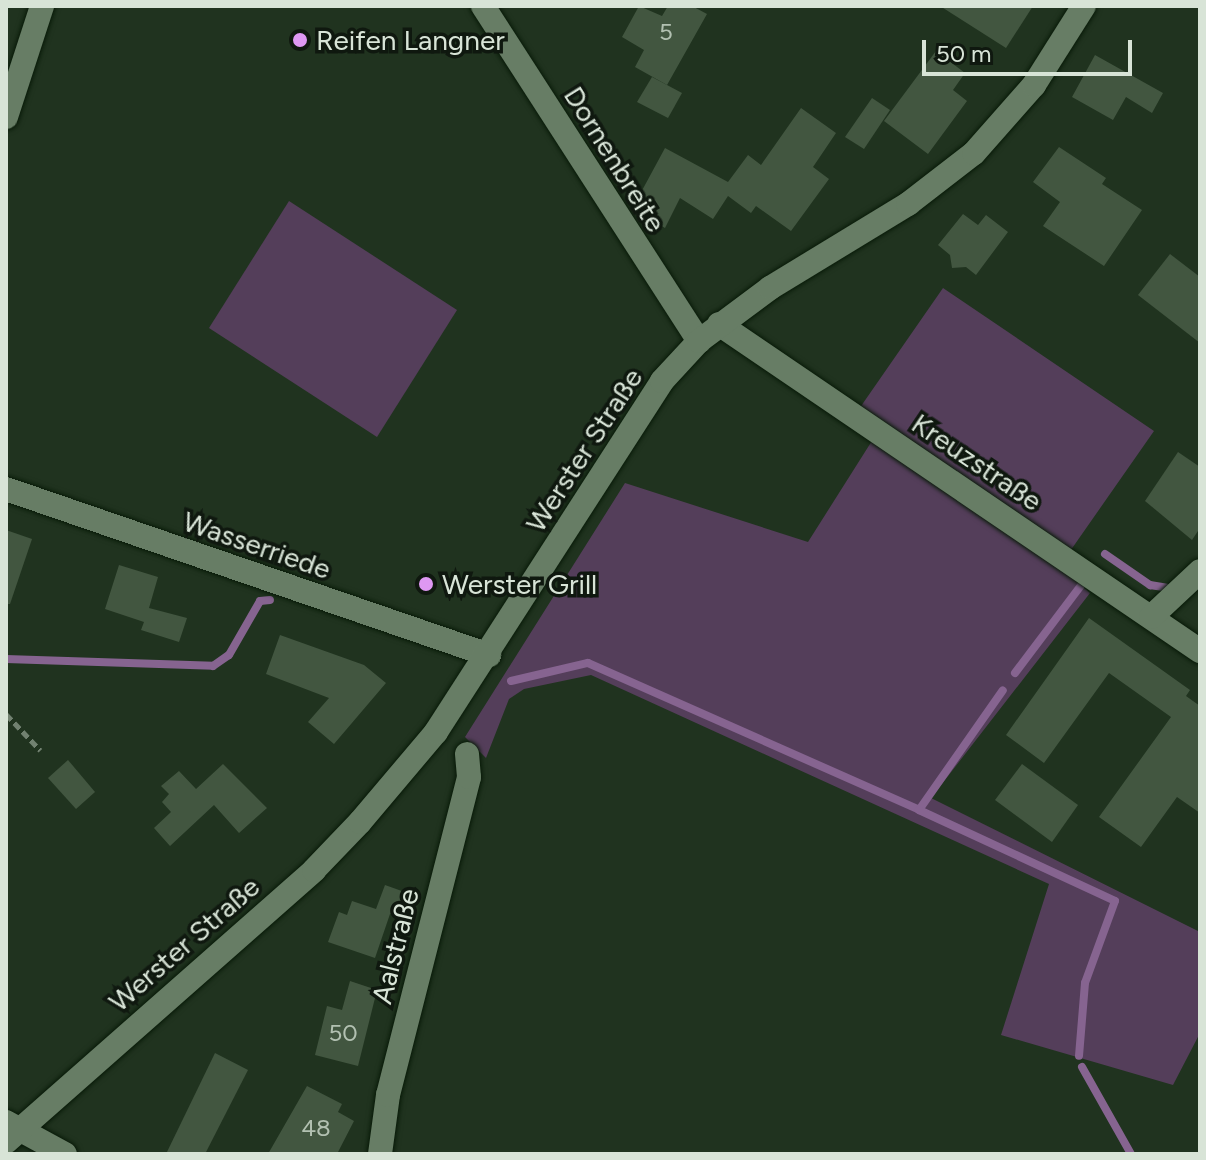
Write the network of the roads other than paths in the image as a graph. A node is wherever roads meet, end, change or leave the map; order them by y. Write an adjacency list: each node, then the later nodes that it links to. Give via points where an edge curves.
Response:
1 (42, 6): 4 (street)
2 (483, 6): 6 (street, Dornenbreite)
3 (1084, 6): 5 (street, Werster Straße, via 1034,85 974,153 908,204)
4 (6, 117)
5 (719, 324): 6 (street, Werster Straße); 9 (street, Kreuzstraße)
6 (699, 341): 11 (street, Werster Straße, via 662,381)
7 (6, 489): 11 (street, Wasserriede)
8 (1200, 571): 9 (street)
9 (1151, 617): 10 (street, Kreuzstraße)
10 (1200, 651)
11 (489, 655): 13 (street, Werster Straße, via 436,732 314,870)
12 (467, 754): 15 (street, Aalstraße, via 469,777 388,1095)
13 (10, 1131): 14 (street)
14 (65, 1154)
15 (380, 1154)

